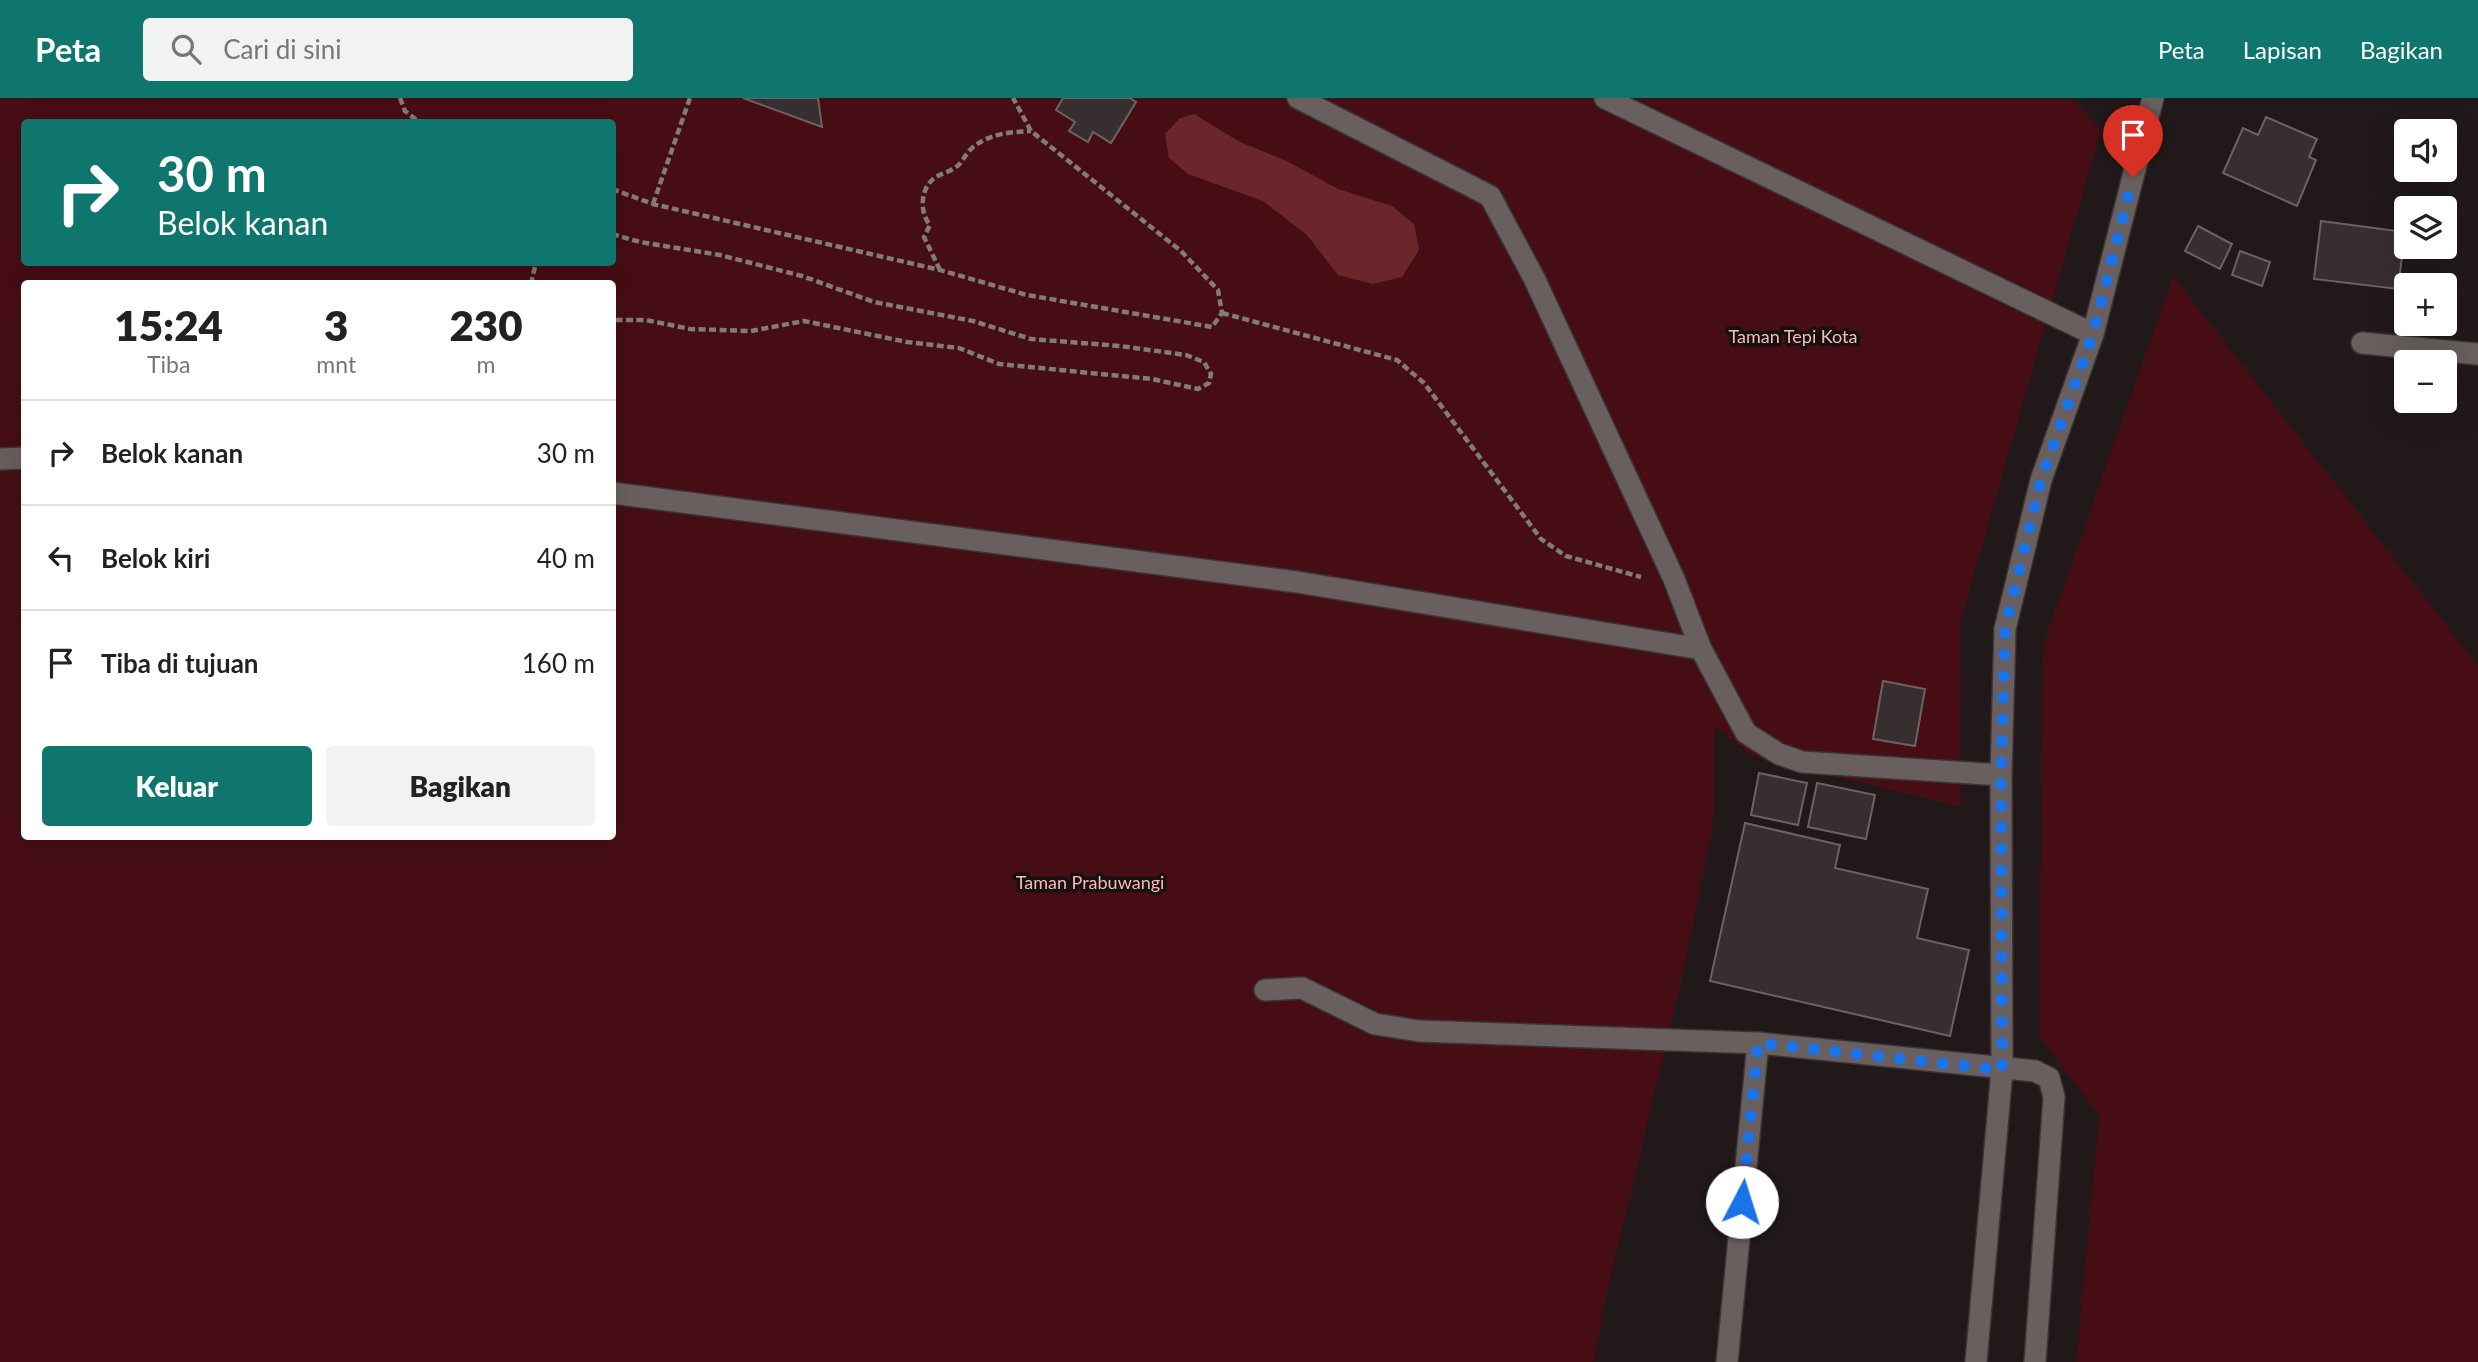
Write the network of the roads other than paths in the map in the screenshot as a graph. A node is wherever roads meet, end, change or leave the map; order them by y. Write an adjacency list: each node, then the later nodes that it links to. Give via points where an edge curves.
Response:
1 (1298, 98): 10 (street, via 1490,196 1534,278 1674,579)
2 (1605, 98): 4 (street)
3 (2153, 98): 4 (street)
4 (2093, 334): 11 (street, via 2041,480 2005,629)
5 (2362, 343): 6 (street)
6 (2478, 354)
7 (21, 458): 8 (street)
8 (0, 459)
9 (616, 494): 10 (street, via 1297,582)
10 (1701, 649): 11 (street, via 1746,733 1779,754 1802,762)
11 (2001, 775): 14 (street)
12 (1265, 990): 13 (street, via 1302,988 1376,1024 1419,1031)
13 (1758, 1043): 14 (street); 15 (street)
14 (2002, 1070): 16 (street); 17 (street, via 2035,1071 2049,1078 2054,1097)
15 (1727, 1362)
16 (1976, 1362)
17 (2035, 1362)

